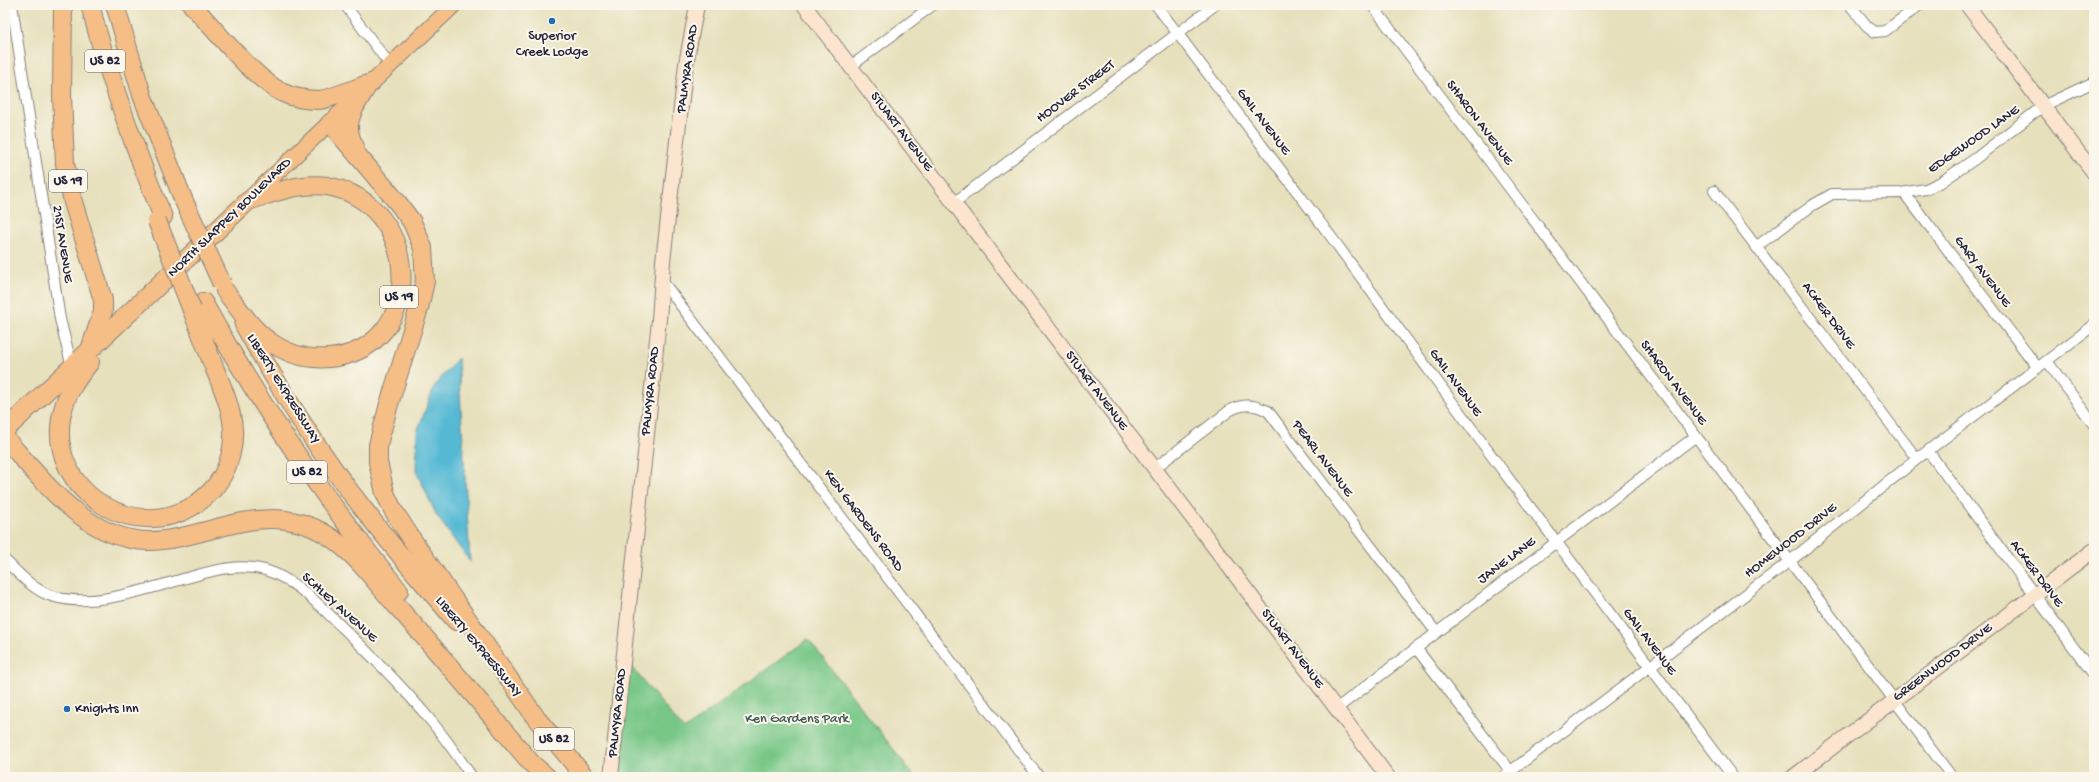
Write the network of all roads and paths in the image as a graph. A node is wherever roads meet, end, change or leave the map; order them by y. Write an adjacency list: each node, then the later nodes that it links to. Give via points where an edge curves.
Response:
1 (12, 5): 38 (street, 21ST AVENUE, via 60,319)
2 (63, 5): 36 (highway, US 19, via 64,164 103,300 103,311)
3 (90, 5): 34 (highway, LIBERTY EXPRESSWAY / US 82, via 123,116 160,219)
4 (115, 5): 32 (highway, LIBERTY EXPRESSWAY / US 19, bridge, via 142,95 183,199)
5 (192, 5): 21 (highway, via 250,66 282,93 301,99 321,100)
6 (345, 5): 18 (street)
7 (454, 5): 18 (main road, NORTH SLAPPEY BOULEVARD)
8 (697, 5): 31 (street, PALMYRA ROAD, via 686,64 663,261)
9 (804, 5): 19 (street, STUART AVENUE)
10 (933, 5): 19 (street)
11 (1156, 5): 17 (street, GAIL AVENUE)
12 (1215, 5): 17 (street, HOOVER STREET)
13 (1372, 5): 41 (street, SHARON AVENUE)
14 (1850, 5): 15 (street, via 1875,32 1885,31)
15 (1920, 5)
16 (1967, 5): 22 (street)
17 (1176, 33): 29 (street, HOOVER STREET); 48 (street, GAIL AVENUE, via 1340,248)
18 (390, 64): 21 (main road, NORTH SLAPPEY BOULEVARD)
19 (851, 66): 29 (street, STUART AVENUE)
20 (2094, 82): 22 (street, EDGEWOOD LANE)
21 (369, 85): 23 (main road, NORTH SLAPPEY BOULEVARD); 24 (highway, via 348,122 352,141)
22 (2044, 106): 25 (street); 27 (street, EDGEWOOD LANE, via 1941,182 1926,189)
23 (330, 123): 24 (highway); 28 (main road, NORTH SLAPPEY BOULEVARD)
24 (364, 161): 53 (highway, via 412,222 423,248 425,264 425,281 419,308 378,445 381,478 393,510)
25 (2094, 173)
26 (1714, 191): 30 (street, ACKER DRIVE)
27 (1904, 193): 30 (street, EDGEWOOD LANE, via 1832,194); 37 (street, GARY AVENUE)
28 (248, 201): 32 (highway, US 19, via 300,186 326,186 363,201 382,218 398,251 402,276 398,303 386,326 372,342 348,354 322,359 309,358 282,349 268,341 248,321); 33 (highway, NORTH SLAPPEY BOULEVARD / US 19)
29 (955, 202): 46 (street, STUART AVENUE)
30 (1758, 246): 45 (street, ACKER DRIVE)
31 (663, 282): 67 (street, PALMYRA ROAD); 68 (street, KEN GARDENS ROAD)
32 (224, 288): 53 (highway, LIBERTY EXPRESSWAY / US 82, via 275,382 324,454 365,511)
33 (137, 306): 34 (highway, via 71,388 61,417 61,437 68,466 85,491 108,509 127,516 147,518 176,514 202,500 221,478 231,451 231,412); 36 (highway, NORTH SLAPPEY BOULEVARD / US 19)
34 (198, 306): 54 (highway, LIBERTY EXPRESSWAY / US 82, via 308,473)
35 (2094, 325): 37 (street, HOMEWOOD DRIVE)
36 (90, 350): 38 (highway, NORTH SLAPPEY BOULEVARD / US 19)
37 (2043, 365): 39 (street, GARY AVENUE); 43 (street, HOMEWOOD DRIVE)
38 (72, 367): 40 (highway, NORTH SLAPPEY BOULEVARD / US 19)
39 (2094, 425)
40 (5, 430)
41 (1696, 436): 48 (street, JANE LANE); 51 (street, SHARON AVENUE)
42 (5, 438): 47 (highway)
43 (1928, 451): 45 (street, HOMEWOOD DRIVE); 52 (street, ACKER DRIVE)
44 (5, 458): 47 (highway)
45 (1917, 459): 51 (street, HOMEWOOD DRIVE)
46 (1155, 468): 55 (street, PEARL AVENUE, via 1229,411 1241,405 1256,405 1268,411); 60 (street, STUART AVENUE)
47 (33, 471): 54 (highway, via 76,513 105,532 127,539 166,540 264,518 289,520 315,529 335,540 352,555)
48 (1556, 542): 55 (street, JANE LANE); 57 (street, GAIL AVENUE)
49 (2094, 550): 52 (street, GREENWOOD DRIVE)
50 (5, 560): 64 (street, SCHLEY AVENUE, via 33,586 45,593 71,600 90,601 123,594 221,568 258,569 280,576 327,612 386,671 432,721)
51 (1790, 561): 57 (street, HOMEWOOD DRIVE); 59 (street, SHARON AVENUE)
52 (2034, 595): 58 (street, ACKER DRIVE); 59 (street, GREENWOOD DRIVE)
53 (449, 603): 62 (highway, US 82)
54 (427, 632): 61 (highway)
55 (1436, 632): 56 (street, JANE LANE)
56 (1416, 648): 60 (street, JANE LANE); 63 (street)
57 (1650, 667): 63 (street, HOMEWOOD DRIVE); 70 (street, GAIL AVENUE)
58 (2094, 675)
59 (1894, 700): 71 (street, GREENWOOD DRIVE); 72 (street, SHARON AVENUE)
60 (1336, 709): 69 (street, STUART AVENUE)
61 (532, 758): 65 (highway); 66 (highway, US 82)
62 (582, 773)
63 (1509, 775)
64 (472, 777)
65 (547, 777)
66 (552, 777)
67 (611, 777)
68 (1039, 777)
69 (1388, 777)
70 (1733, 777)
71 (1793, 777)
72 (1952, 777)

